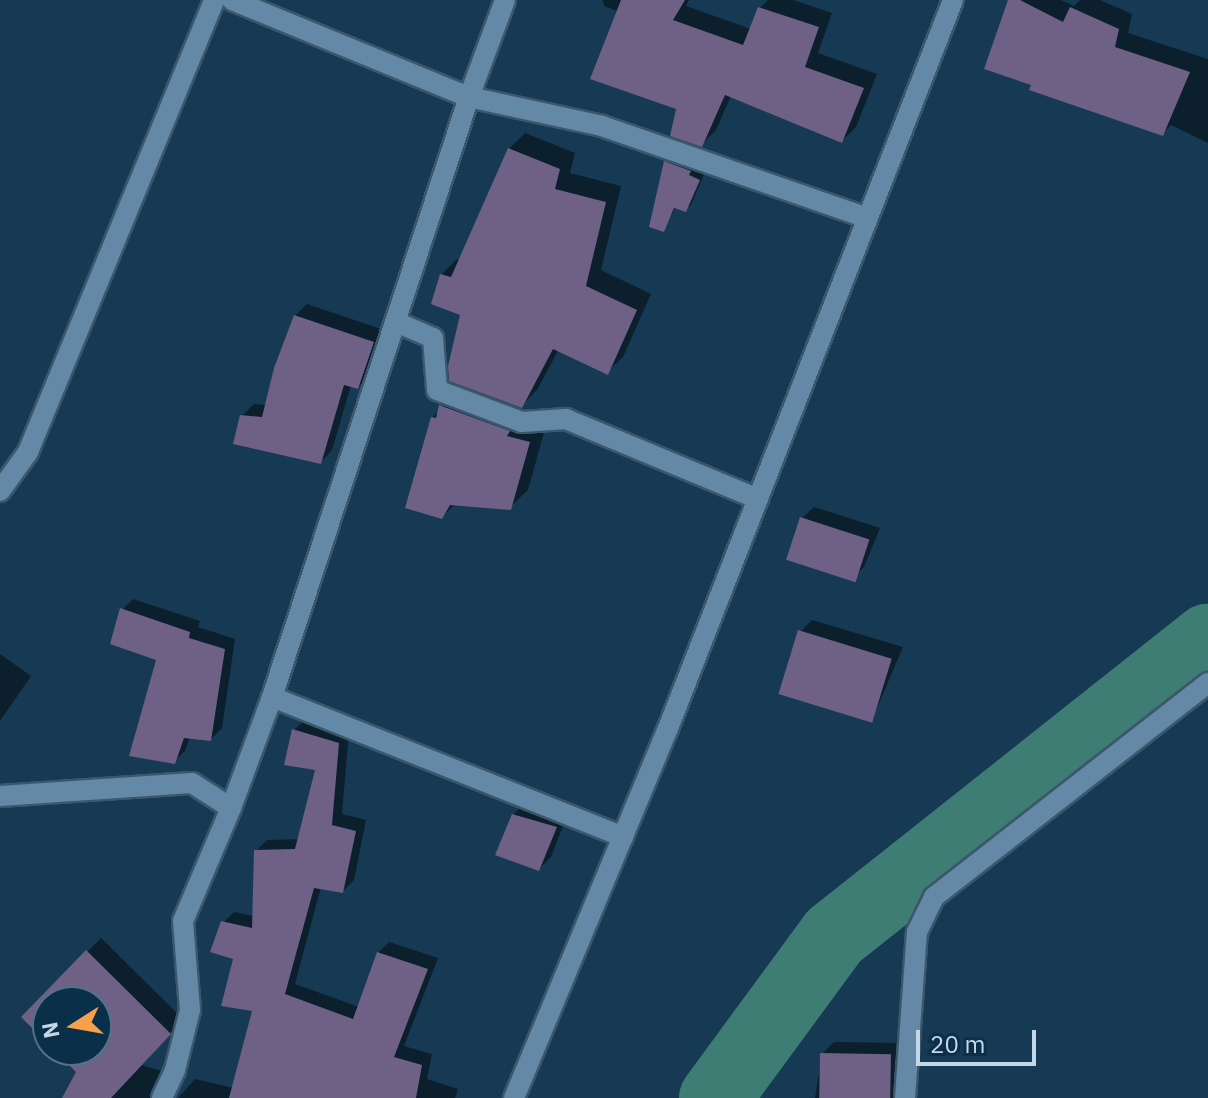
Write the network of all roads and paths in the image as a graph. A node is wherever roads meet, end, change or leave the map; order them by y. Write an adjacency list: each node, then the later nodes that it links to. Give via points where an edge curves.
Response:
1 (214, 0): 8 (street, via 28,452)
2 (232, 0): 5 (street)
3 (505, 0): 5 (street)
4 (953, 0): 6 (street)
5 (469, 97): 6 (street, via 602,126); 7 (street)
6 (868, 218): 9 (street)
7 (396, 322): 9 (street, via 433,338 437,390 522,422 566,419); 11 (street)
8 (0, 491)
9 (758, 499): 14 (street)
10 (1208, 683): 17 (street, via 934,897 917,932)
11 (272, 697): 13 (street); 14 (street)
12 (0, 796): 13 (street, via 192,783)
13 (231, 808): 15 (street, via 183,921 190,1010)
14 (623, 837): 16 (street)
15 (162, 1098)
16 (514, 1098)
17 (905, 1098)

